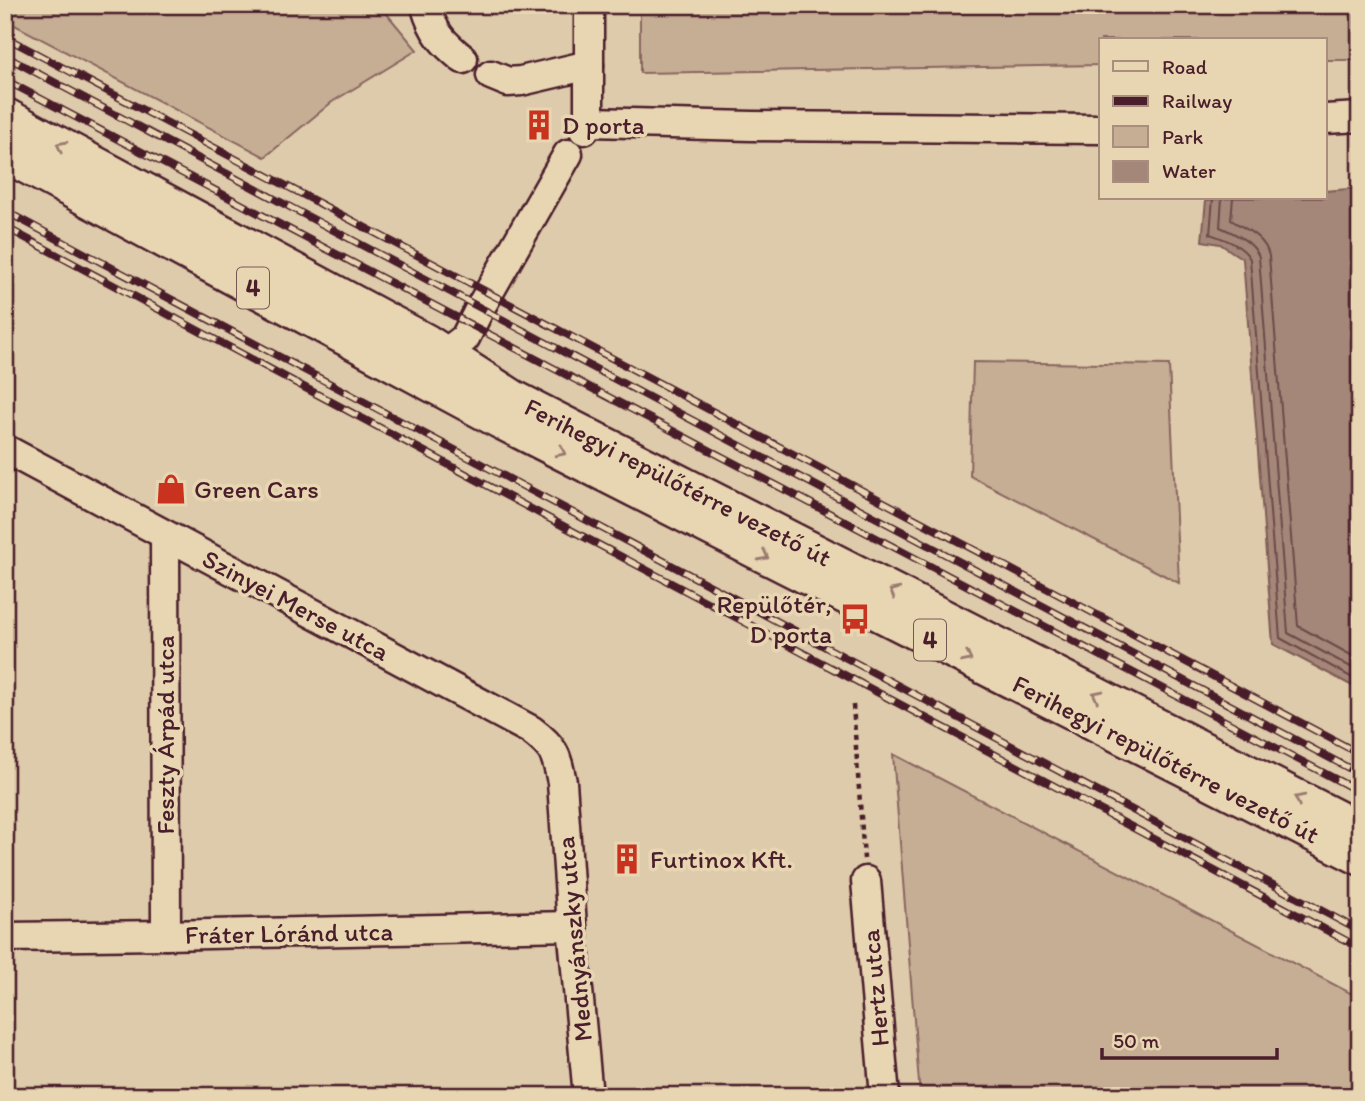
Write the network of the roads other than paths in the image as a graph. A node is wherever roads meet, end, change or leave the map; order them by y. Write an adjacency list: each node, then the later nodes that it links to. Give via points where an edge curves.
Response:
1 (589, 5): 4 (street)
2 (426, 7): 3 (street, via 441,40)
3 (463, 59)
4 (589, 65): 5 (street, via 521,81 508,82); 9 (street, via 586,126)
5 (491, 75)
6 (5, 116): 13 (main road, Ferihegyi repülőtérre vezető út / 4, one-way to 6, via 426,342)
7 (1360, 117): 8 (street)
8 (1326, 119)
9 (1099, 130)
10 (569, 154): 12 (street)
11 (12, 158): 13 (street, via 85,182 422,359); 14 (main road, Ferihegyi repülőtérre vezető út / 4)
12 (478, 311): 13 (street); 15 (street, via 475,342 479,359 561,407)
13 (459, 354): 14 (street); 15 (main road, Ferihegyi repülőtérre vezető út / 4, via 513,398)
14 (501, 421): 20 (main road, Ferihegyi repülőtérre vezető út / 4, one-way to 20)
15 (604, 444): 19 (main road, Ferihegyi repülőtérre vezető út / 4, one-way to 15)
16 (5, 449): 17 (street, Szinyei Merse utca)
17 (164, 535): 18 (street, Szinyei Merse utca, via 531,730 548,743); 23 (street, Feszty Árpád utca)
18 (562, 782): 22 (street, Mednyánszky utca)
19 (1360, 830)
20 (1360, 857)
21 (866, 881): 26 (street, Hertz utca)
22 (572, 926): 23 (street, Fráter Lóránd utca); 25 (street, Mednyánszky utca)
23 (166, 936): 24 (street, Fráter Lóránd utca)
24 (5, 937)
25 (588, 1096)
26 (884, 1096)

